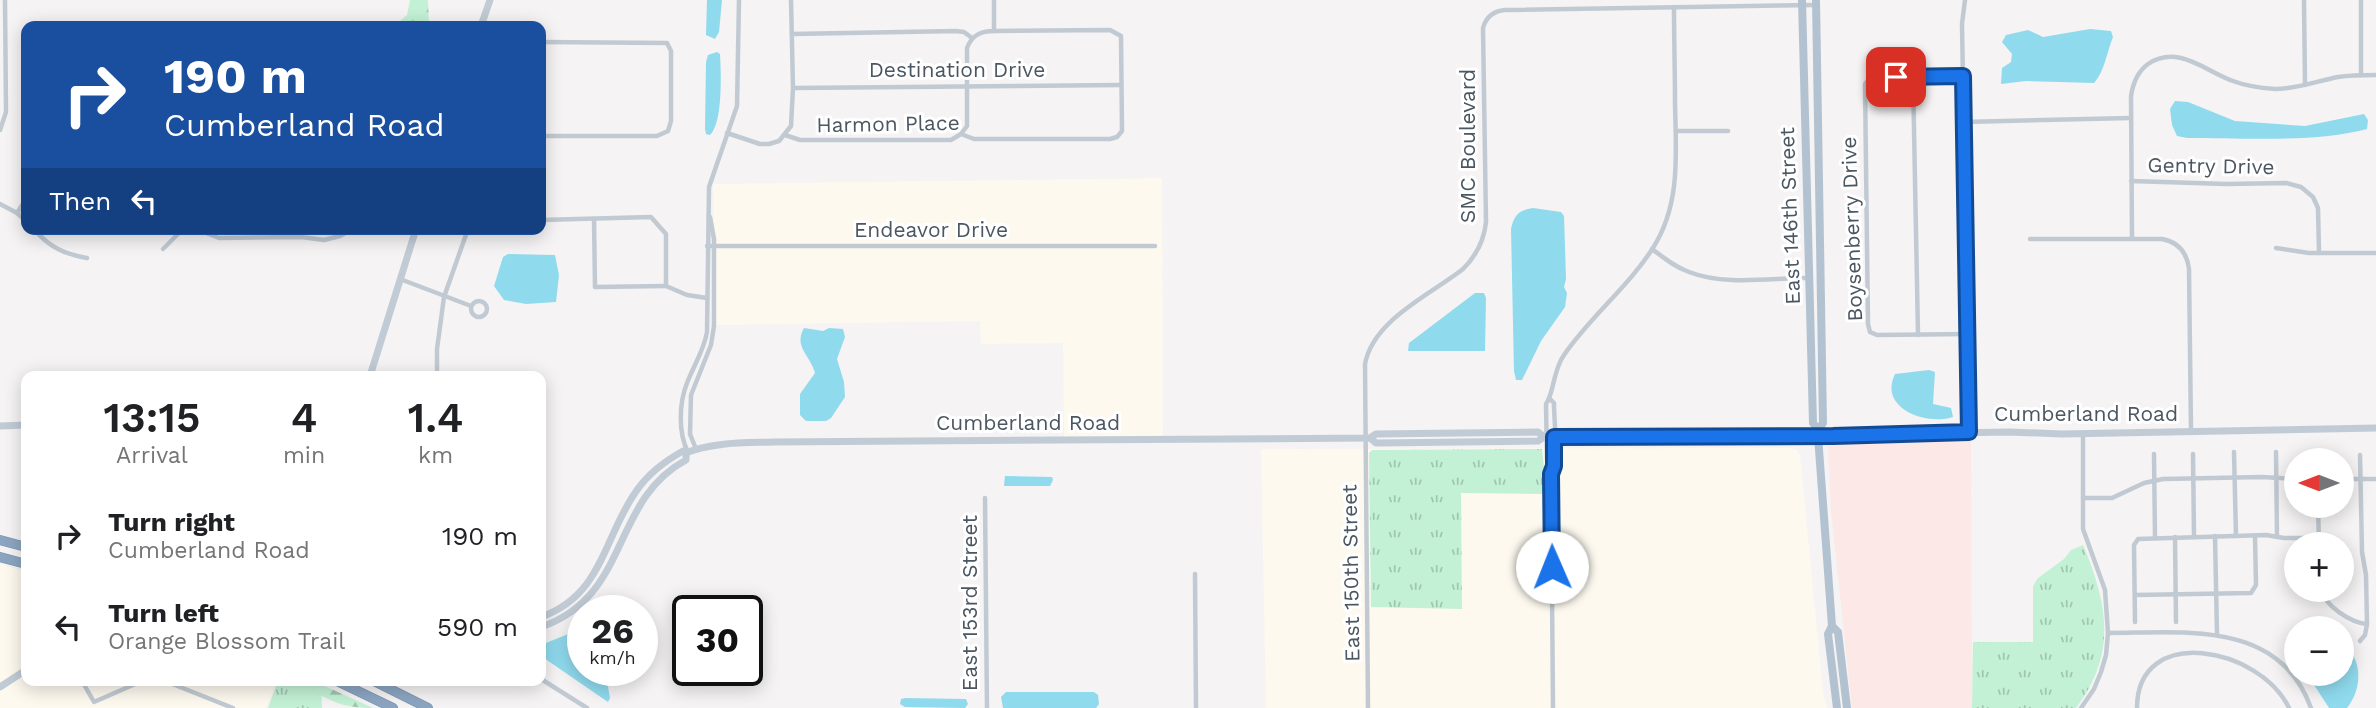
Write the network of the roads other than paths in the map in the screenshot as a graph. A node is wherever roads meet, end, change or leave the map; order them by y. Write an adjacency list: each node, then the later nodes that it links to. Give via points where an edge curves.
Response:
1 (5, 0): 13 (street)
2 (490, 0): 12 (street)
3 (739, 0): 31 (street, via 737,106)
4 (791, 0): 15 (street)
5 (995, 0): 14 (street)
6 (1965, 0): 20 (street)
7 (2304, 0): 23 (street)
8 (2361, 0): 18 (street)
9 (1816, 2): 10 (street); 73 (main road, East 146th Street, via 1822,320 1822,423)
10 (1802, 3): 11 (street); 58 (main road, East 146th Street)
11 (1674, 7): 29 (street); 76 (street, SMC Boulevard, via 1505,10 1491,15 1483,28 1484,236 1463,269 1375,338 1365,364)
12 (483, 21)
13 (3, 22): 28 (street, via 6,112)
14 (994, 30): 16 (street); 22 (street, via 1110,30 1121,36)
15 (792, 34): 16 (street, via 956,31); 25 (street)
16 (972, 38): 24 (street, via 967,48)
17 (546, 42): 34 (street, via 664,42 671,51 671,125 662,135)
18 (2361, 75): 19 (street); 23 (street)
19 (2376, 75)
20 (1963, 76): 21 (street); 27 (street)
21 (1913, 77): 65 (street); 65 (street, Boysenberry Drive, via 1879,78 1867,81 1864,88 1868,324 1877,335)
22 (1121, 85): 24 (street, Destination Drive); 32 (street, Harmon Place, via 1122,131 1113,139 974,139)
23 (2305, 85): 26 (street, via 2280,89 2246,85 2191,60 2169,57 2152,62 2137,76)
24 (967, 86): 25 (street, Destination Drive); 32 (street, via 968,121)
25 (793, 88): 33 (street, via 791,126)
26 (2131, 118): 27 (street); 35 (street)
27 (1964, 122): 64 (street)
28 (0, 130)
29 (1676, 131): 30 (street); 54 (street, via 1674,195)
30 (1728, 131)
31 (727, 133): 33 (street, via 760,144 779,141); 50 (street, via 710,181)
32 (961, 134): 33 (street, Harmon Place, via 951,140 800,140)
33 (785, 135)
34 (546, 136)
35 (2131, 181): 48 (street); 55 (street, Gentry Drive, via 2301,187 2318,208)
36 (0, 204): 38 (street)
37 (21, 207): 38 (street)
38 (17, 213): 39 (street)
39 (21, 217)
40 (594, 219): 41 (street); 60 (street, via 651,217 666,234); 60 (street, via 595,286)
41 (546, 220)
42 (39, 235): 57 (street, via 61,252)
43 (177, 235): 53 (street)
44 (211, 235): 45 (street, via 324,240)
45 (343, 235)
46 (414, 235): 59 (street)
47 (466, 235): 61 (street)
48 (2132, 238): 49 (street); 71 (street, via 2169,240 2182,250 2188,263)
49 (2030, 239)
50 (711, 246): 51 (street, Endeavor Drive); 62 (street); 77 (street, via 712,338 691,395)
51 (1155, 246)
52 (2276, 248): 55 (street)
53 (163, 249)
54 (1652, 249): 58 (street, via 1682,269 1706,277); 75 (street, via 1565,353 1552,381)
55 (2319, 253): 56 (street)
56 (2376, 253)
57 (87, 258)
58 (1809, 278): 73 (main road, East 146th Street, via 1813,424)
59 (400, 279): 61 (street); 66 (street)
60 (666, 286): 62 (street)
61 (444, 297): 63 (street); 67 (street)
62 (707, 298): 77 (street, via 705,342 683,401 682,438)
63 (471, 306)
64 (1969, 334): 65 (street, Boysenberry Drive); 72 (street)
65 (1918, 335)
66 (372, 371)
67 (437, 371)
68 (21, 425): 69 (street)
69 (0, 426)
70 (2376, 428): 71 (street, Cumberland Road)
71 (2191, 431): 74 (street, Cumberland Road)
72 (1969, 432): 73 (street, Cumberland Road); 74 (street, Cumberland Road)
73 (1818, 433): 75 (street, Cumberland Road); 115 (main road, East 146th Street)
74 (2083, 433): 92 (street)
75 (1548, 437): 76 (street, Cumberland Road, via 1538,432 1376,434); 135 (street, via 1554,466)
76 (1368, 438): 77 (street, Cumberland Road, via 773,442); 134 (street, East 150th Street)
77 (690, 451): 110 (street, Cumberland Road, via 666,462 638,488 586,586); 114 (street, via 643,499 593,592 566,615)
78 (2234, 452): 84 (street)
79 (2276, 452): 85 (street)
80 (2154, 454): 90 (street)
81 (2193, 454): 83 (street)
82 (2360, 455): 88 (street)
83 (2194, 479): 84 (street); 90 (street); 97 (street)
84 (2234, 479): 85 (street); 94 (street)
85 (2277, 479): 86 (street); 98 (street)
86 (2284, 479)
87 (2354, 479): 88 (street)
88 (2360, 479): 89 (street); 113 (street)
89 (2376, 479)
90 (2153, 480): 92 (street, via 2112,498); 99 (street)
91 (985, 498): 132 (street, East 153rd Street)
92 (2083, 498): 116 (street, via 2083,529 2105,590)
93 (2216, 536): 94 (street); 97 (street); 107 (street)
94 (2236, 536): 95 (street)
95 (2255, 536): 98 (street); 107 (street, via 2254,590)
96 (2175, 537): 97 (street); 99 (street); 106 (street)
97 (2194, 537)
98 (2277, 537): 100 (street)
99 (2155, 538): 108 (street, via 2140,538 2134,545)
100 (2284, 538)
101 (0, 540): 102 (highway)
102 (21, 546)
103 (0, 557): 104 (highway)
104 (21, 563)
105 (1195, 574): 133 (street)
106 (2175, 594): 107 (street); 108 (street); 112 (street)
107 (2216, 594): 117 (street)
108 (2135, 595): 111 (street)
109 (2327, 602): 113 (street)
110 (546, 615)
111 (2135, 622)
112 (2176, 622)
113 (2367, 624): 118 (street)
114 (546, 625)
115 (1832, 626): 136 (main road, East 146th Street, via 1828,634); 137 (main road, East 146th Street, via 1838,632)
116 (2108, 633): 117 (street); 138 (street, via 2101,672)
117 (2217, 634): 141 (street, via 2253,644 2273,657 2294,678)
118 (2360, 641)
119 (21, 674): 127 (street)
120 (546, 682): 131 (street)
121 (85, 686): 122 (street, via 94,702)
122 (131, 686)
123 (178, 686): 128 (street)
124 (347, 686): 129 (highway)
125 (384, 686): 130 (highway)
126 (15, 687): 127 (street)
127 (0, 689)
128 (233, 708)
129 (393, 708)
130 (428, 708)
131 (587, 708)
132 (987, 708)
133 (1196, 708)
134 (1368, 708)
135 (1553, 708)
136 (1837, 708)
137 (1847, 708)
138 (2081, 708)
139 (2137, 708): 140 (street, via 2141,681 2163,659 2208,654 2230,657 2259,672 2281,692)
140 (2289, 708)
141 (2311, 708)

